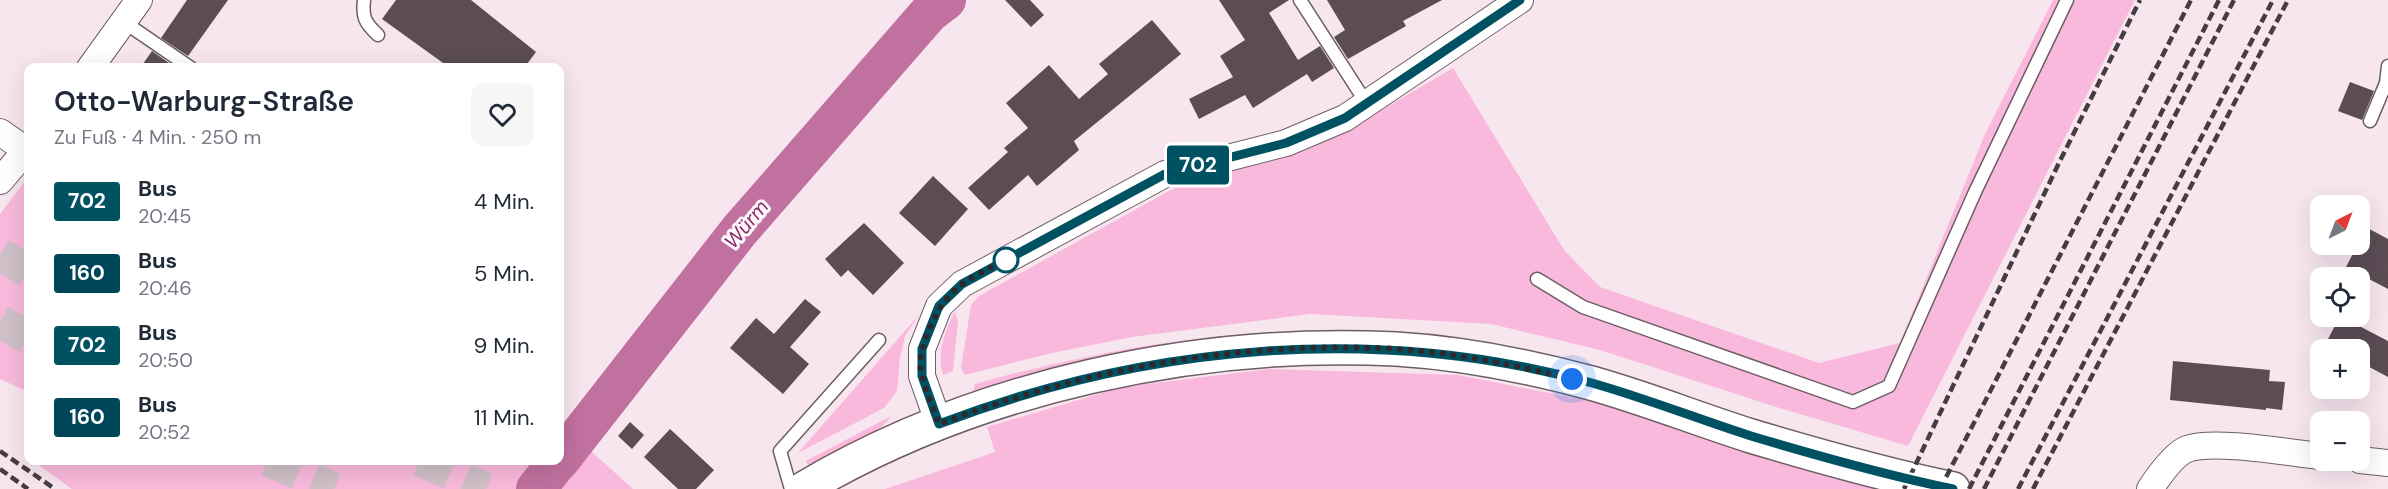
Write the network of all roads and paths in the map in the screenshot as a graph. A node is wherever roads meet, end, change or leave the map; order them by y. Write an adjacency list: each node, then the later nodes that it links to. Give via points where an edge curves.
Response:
1 (139, 0): 6 (street)
2 (364, 0): 7 (lane, via 362,14)
3 (1300, 0): 11 (lane)
4 (1520, 0): 11 (street)
5 (2067, 0): 17 (lane, via 1975,192 1889,386 1852,402 1583,307)
6 (124, 22): 8 (street); 9 (lane)
7 (378, 34)
8 (94, 63)
9 (184, 63)
10 (2388, 66): 12 (lane)
11 (1367, 104): 19 (street, via 1345,118 1286,143 1165,174 962,284 939,306 922,349 922,376)
12 (2370, 121)
13 (0, 132): 14 (street)
14 (24, 147)
15 (24, 154): 16 (street)
16 (0, 181)
17 (1537, 279)
18 (879, 340): 24 (lane, via 780,451)
19 (939, 424): 25 (main road, via 875,450); 26 (main road, via 1031,392 1125,369 1305,348 1398,350 1492,361 1592,383 1751,436 1881,474)
20 (2310, 455): 23 (street, via 2214,445 2186,449)
21 (2370, 461): 22 (street)
22 (2388, 463)
23 (2156, 480)
24 (791, 489)
25 (803, 489)
26 (1953, 489)

